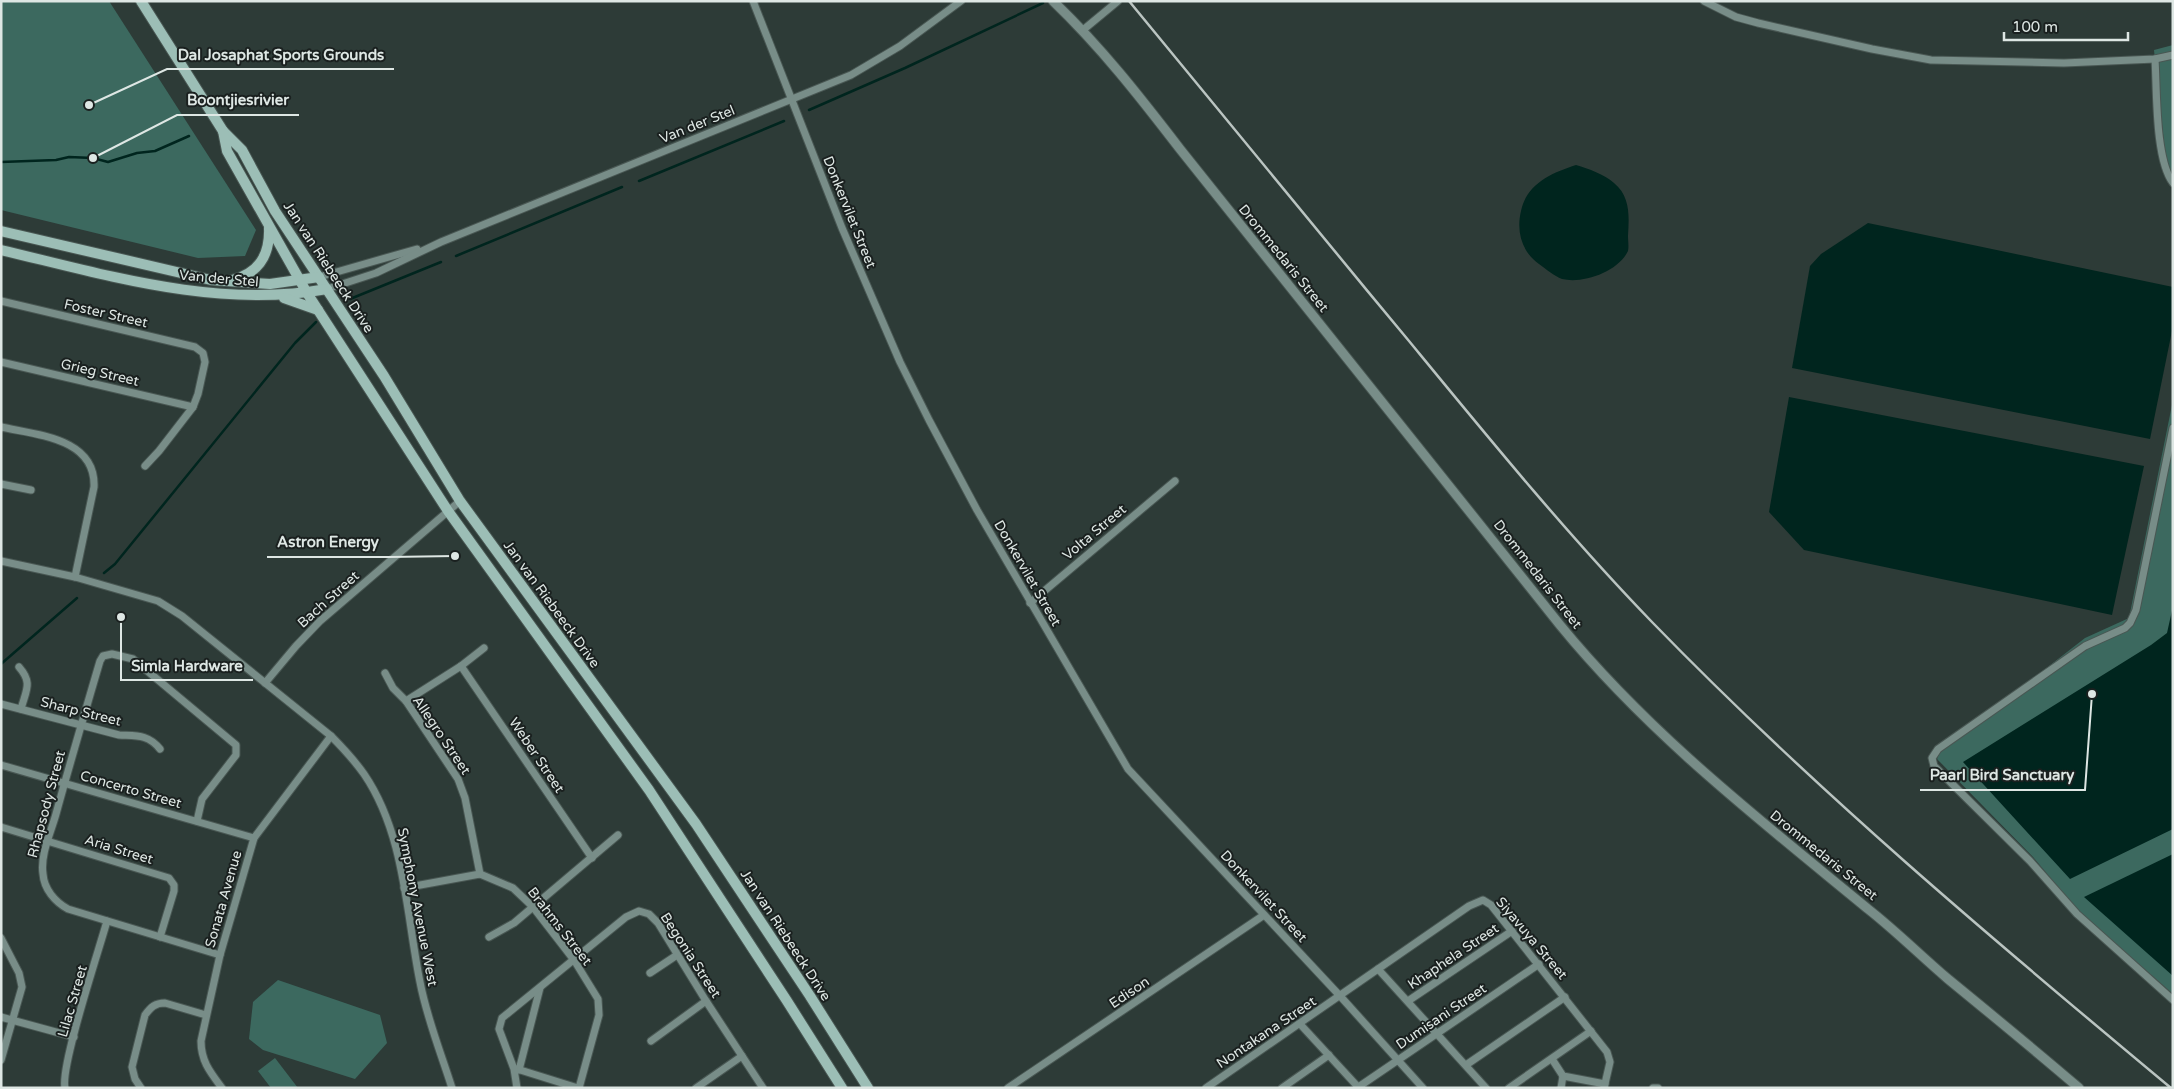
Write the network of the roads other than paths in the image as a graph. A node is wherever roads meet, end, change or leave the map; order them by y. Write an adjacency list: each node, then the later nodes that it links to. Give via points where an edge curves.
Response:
1 (142, 1): 11 (main road, Jan van Riebeeck Drive)
2 (752, 1): 10 (street, Donkervilet Street)
3 (961, 1): 10 (street, Van der Stel, via 876,62)
4 (1053, 1): 7 (street, Drommedaris Street)
5 (1118, 1): 7 (street)
6 (1704, 1): 9 (street, via 1736,17 1758,23 1931,60 2064,63)
7 (1083, 30): 117 (street, Drommedaris Street, via 1126,78 1605,678 1711,779)
8 (2173, 55): 9 (street)
9 (2155, 59): 12 (street, via 2161,148 2165,170)
10 (792, 100): 15 (street, Van der Stel); 39 (street, Donkervilet Street, via 842,228 900,362 928,420)
11 (223, 132): 13 (main road, Jan van Riebeeck Drive, via 227,151); 17 (main road, Jan van Riebeeck Drive, via 242,150 275,211)
12 (2173, 183)
13 (269, 226): 18 (main road, Jan van Riebeeck Drive); 19 (main road, via 269,244 258,267)
14 (1, 231): 19 (main road, Van der Stel, via 188,276)
15 (430, 247): 17 (street, Van der Stel); 20 (street, Van der Stel, via 376,273)
16 (1, 250): 22 (main road, Van der Stel, via 185,290 233,296)
17 (319, 277): 18 (main road, Van der Stel); 20 (main road, Jan van Riebeeck Drive)
18 (300, 281): 19 (main road, Van der Stel, via 270,284); 21 (main road, Jan van Riebeeck Drive)
19 (227, 282)
20 (327, 289): 21 (main road, Van der Stel); 35 (main road, Jan van Riebeeck Drive)
21 (307, 293): 22 (main road, Van der Stel); 24 (main road, Jan van Riebeeck Drive)
22 (277, 296): 24 (main road)
23 (1, 301): 26 (street, Foster Street, via 195,347 203,353 205,362)
24 (318, 310): 36 (main road, Jan van Riebeeck Drive)
25 (1, 362): 26 (street, Grieg Street)
26 (192, 407): 29 (street)
27 (1, 427): 38 (street, via 69,444 85,457 91,468 94,487)
28 (2173, 428): 30 (street)
29 (144, 466)
30 (2164, 468): 31 (street); 77 (street, via 2136,610 2130,623 2120,631 2085,646 1938,749 1932,758 1934,766 2030,861 2077,914)
31 (2173, 472)
32 (1174, 481): 39 (street, Volta Street)
33 (1, 484): 34 (street)
34 (31, 490)
35 (460, 502): 36 (street, Bach Street); 106 (main road, Jan van Riebeeck Drive, via 696,824)
36 (448, 511): 44 (street, Bach Street, via 320,621); 105 (main road, Jan van Riebeeck Drive, via 649,790)
37 (1, 561): 38 (street, Symphony Avenue West)
38 (75, 577): 44 (street, Symphony Avenue West, via 166,605)
39 (1030, 603): 62 (street, Donkervilet Street, via 1128,769)
40 (484, 648): 41 (street)
41 (461, 666): 45 (street); 58 (street, Weber Street)
42 (19, 667): 47 (street, Sharp Street, via 28,681)
43 (385, 673): 45 (street, Allegro Street, via 393,688)
44 (265, 683): 49 (street, Symphony Avenue West)
45 (406, 701): 59 (street, Allegro Street, via 462,788)
46 (1, 704): 47 (street, Sharp Street)
47 (21, 709): 48 (street, Sharp Street)
48 (81, 725): 50 (street, Sharp Street, via 119,736 138,734 152,740); 52 (street, Rhapsody Street); 53 (street, Rhapsody Street, via 103,656 112,654 133,659 236,745 236,755 202,799)
49 (331, 736): 56 (street, Sonata Avenue); 60 (street, Symphony Avenue West, via 364,775 378,800 392,833)
50 (160, 749)
51 (1, 765): 52 (street, Concerto Street)
52 (64, 783): 53 (street, Concerto Street); 57 (street, Rhapsody Street)
53 (197, 821): 56 (street, Concerto Street)
54 (1, 827): 57 (street, Aria Street)
55 (618, 835): 58 (street)
56 (254, 838): 68 (street, Sonata Avenue)
57 (49, 840): 63 (street, Rhapsody Street, via 42,874 56,901 68,909); 65 (street, Aria Street, via 168,878 174,885 174,891)
58 (592, 858): 61 (street)
59 (480, 874): 60 (street); 61 (street, Brahms Street, via 513,888)
60 (404, 888): 100 (street, Symphony Avenue West, via 427,1012)
61 (533, 908): 66 (street); 70 (street, Brahms Street)
62 (1264, 915): 75 (street, Donkervilet Street); 107 (street, Edison)
63 (107, 922): 65 (street, Rhapsody Street); 86 (street, Lilac Street)
64 (1512, 931): 71 (street, Siyavuya Street); 72 (street, Siyavuya Street, via 1490,905 1484,900 1479,901); 78 (street, Khaphela Street)
65 (160, 937): 68 (street, Rhapsody Street)
66 (489, 937)
67 (1, 938): 82 (street, via 21,980)
68 (220, 955): 80 (street, Sonata Avenue)
69 (677, 955): 70 (street, Begonia Street, via 653,917 639,911 626,917); 73 (street); 79 (street, Begonia Street)
70 (574, 960): 74 (street); 102 (street, Brahms Street, via 594,991 599,1006)
71 (1538, 964): 76 (street, Siyavuya Street); 85 (street, Dumisani Street)
72 (1378, 969): 75 (street, Siyavuya Street); 78 (street)
73 (650, 973)
74 (540, 987): 94 (street); 94 (street, via 499,1024)
75 (1341, 996): 83 (street, Nontakana Street); 92 (street, Donkervilet Street)
76 (1565, 997): 84 (street, Siyavuya Street); 93 (street)
77 (2173, 1000)
78 (1408, 1001): 85 (street)
79 (706, 1002): 87 (street); 89 (street, Begonia Street)
80 (206, 1015): 98 (street, via 165,1003 149,1009 132,1067); 99 (street, Sonata Avenue, via 201,1054 206,1067)
81 (1, 1017): 82 (street)
82 (13, 1020): 86 (street); 91 (street)
83 (1300, 1024): 88 (street); 108 (street, Nontakana Street)
84 (1591, 1031): 90 (street); 96 (street, Siyavuya Street, via 1609,1058)
85 (1436, 1034): 92 (street, Dumisani Street); 93 (street)
86 (74, 1038): 97 (street, Lilac Street, via 64,1078)
87 (651, 1040)
88 (1329, 1055): 109 (street); 110 (street)
89 (742, 1056): 103 (street); 104 (street, Begonia Street)
90 (1552, 1059): 95 (street); 113 (street)
91 (1, 1060)
92 (1398, 1060): 110 (street, Dumisani Street); 111 (street, Donkervilet Street)
93 (1466, 1066): 112 (street)
94 (517, 1069): 101 (street); 102 (street)
95 (1563, 1076): 96 (street); 114 (street)
96 (1604, 1086)
97 (65, 1088)
98 (141, 1088)
99 (222, 1088)
100 (452, 1088)
101 (517, 1088)
102 (578, 1088)
103 (696, 1088)
104 (763, 1088)
105 (842, 1088)
106 (868, 1088)
107 (1008, 1088)
108 (1206, 1088)
109 (1282, 1088)
110 (1358, 1088)
111 (1423, 1088)
112 (1486, 1088)
113 (1509, 1088)
114 (1561, 1088)
115 (1653, 1088): 116 (street)
116 (1658, 1088)
117 (2079, 1088)

